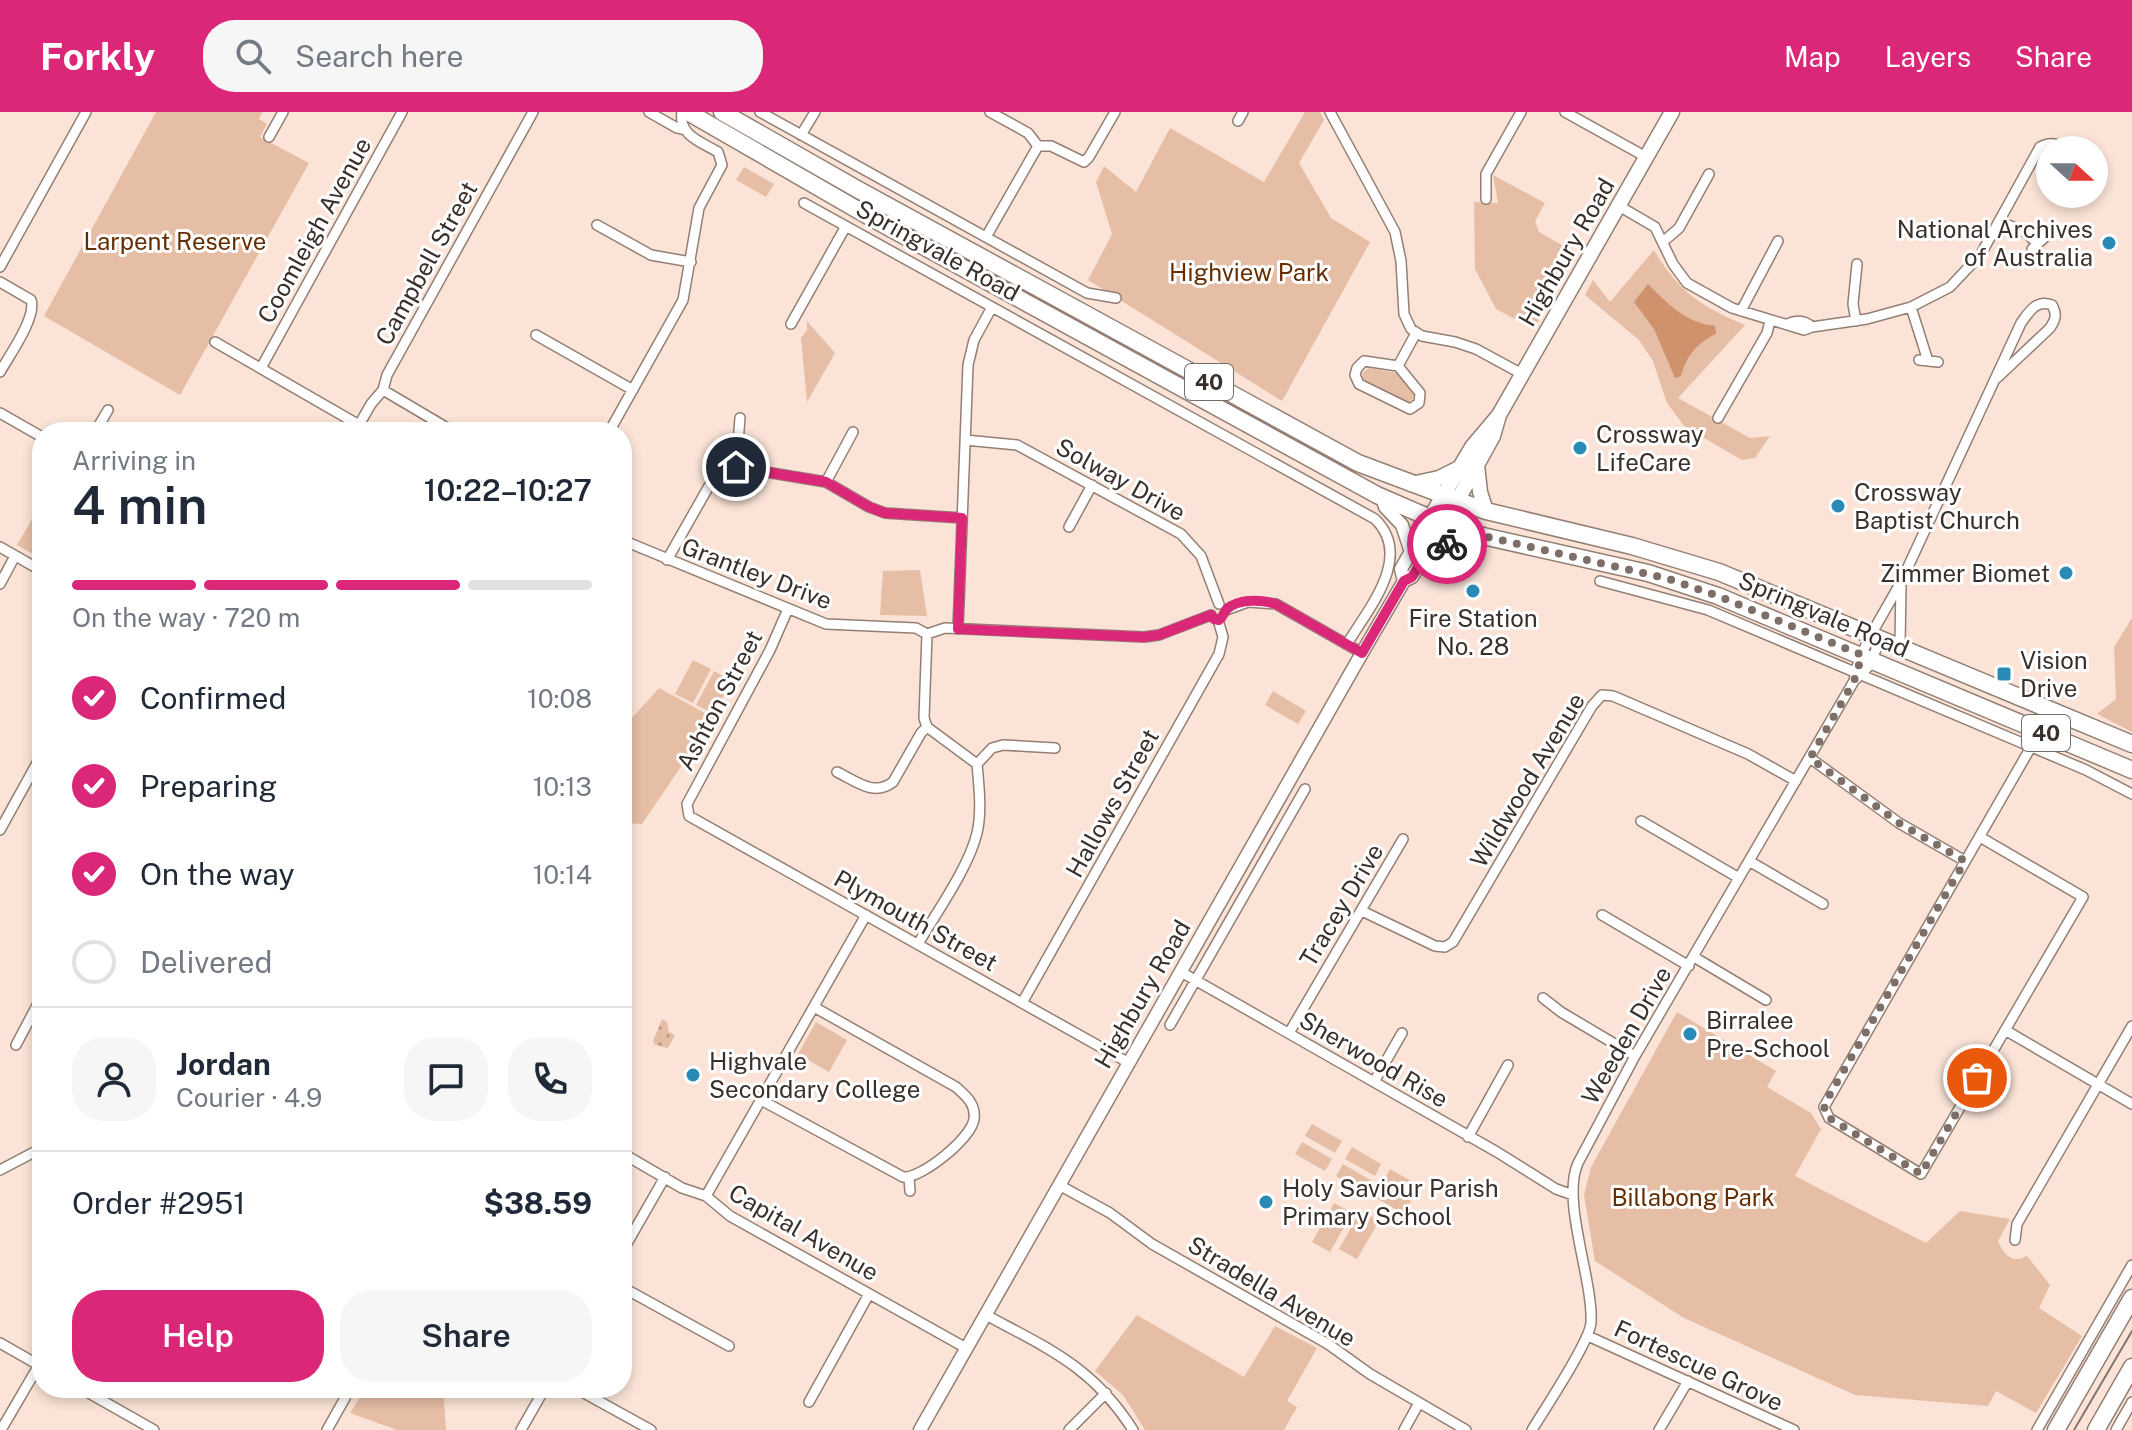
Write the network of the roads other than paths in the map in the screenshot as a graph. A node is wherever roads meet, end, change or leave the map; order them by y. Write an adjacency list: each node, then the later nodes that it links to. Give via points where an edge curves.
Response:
1 (86, 112): 37 (street)
2 (283, 112): 17 (street)
3 (402, 112): 54 (street, Coomleigh Avenue)
4 (533, 112): 58 (street, Campbell Street)
5 (649, 112): 15 (street, Springvale Road, via 677,128)
6 (722, 112): 26 (highway, Springvale Road / 40)
7 (760, 112): 16 (street, Springvale Road)
8 (815, 112): 16 (street)
9 (990, 112): 18 (street, via 1028,133)
10 (1115, 112): 18 (street, via 1084,162 1051,146)
11 (1330, 112): 48 (street, via 1395,232 1404,314)
12 (1521, 112): 23 (street, via 1486,174)
13 (1565, 112): 20 (street)
14 (1672, 112): 20 (main road, Highbury Road)
15 (688, 118): 29 (highway, Springvale Road / 40); 35 (street, Springvale Road, via 691,136 716,151 722,161 699,208)
16 (801, 135): 22 (street, Springvale Road)
17 (269, 137)
18 (1038, 146): 31 (street)
19 (2036, 155): 27 (street)
20 (1646, 157): 25 (main road, Highbury Road)
21 (1709, 174): 32 (street, via 1679,228)
22 (902, 190): 26 (street, Springvale Road); 31 (street, Springvale Road)
23 (1486, 199)
24 (804, 203): 30 (street, Springvale Road)
25 (1619, 206): 32 (street, via 1655,227); 56 (main road, Highbury Road)
26 (892, 208): 29 (street, Springvale Road); 40 (highway, Springvale Road / 40)
27 (2001, 222): 34 (street); 42 (street, via 1958,280)
28 (597, 225): 35 (street, via 651,255)
29 (884, 225): 44 (highway, Springvale Road / 40)
30 (846, 226): 41 (street, Springvale Road); 47 (street)
31 (986, 237): 39 (street, Springvale Road, via 1087,293)
32 (1664, 241): 43 (street, via 1687,283)
33 (1778, 241): 43 (street)
34 (2038, 244)
35 (691, 262): 59 (street, via 683,300)
36 (1857, 264): 46 (street)
37 (0, 267)
38 (0, 282): 55 (street, via 33,306)
39 (1116, 298)
40 (1067, 304): 44 (street); 77 (highway, Springvale Road / 40, via 1329,448)
41 (992, 307): 50 (street, Springvale Road); 72 (street, via 970,355)
42 (1911, 307): 46 (street); 52 (street)
43 (1741, 311): 45 (street)
44 (1058, 321): 50 (street); 79 (highway, Springvale Road / 40)
45 (1770, 321): 46 (street, via 1804,330); 64 (street)
46 (1856, 321)
47 (791, 324)
48 (1416, 333): 53 (street); 56 (street, via 1470,346)
49 (536, 335): 59 (street)
50 (1048, 338): 103 (street, Springvale Road, via 1379,523 1391,556 1387,575)
51 (215, 342): 54 (street)
52 (1929, 361)
53 (1398, 366): 53 (street, via 1420,393 1419,403 1410,409 1359,384 1355,375 1364,361)
54 (261, 368): 66 (street)
55 (0, 372)
56 (1522, 374): 62 (main road, Highbury Road)
57 (1997, 378): 57 (street, via 2033,307 2052,305 2056,311 2050,328); 95 (street)
58 (383, 390): 67 (street, Campbell Street); 68 (street)
59 (633, 390): 69 (street)
60 (108, 410): 65 (street)
61 (0, 413): 70 (street)
62 (1499, 415): 73 (main road, Highbury Road); 75 (main road, Highbury Road)
63 (740, 418): 74 (street)
64 (1718, 418)
65 (101, 422)
66 (346, 422)
67 (361, 422)
68 (437, 422)
69 (615, 422)
70 (32, 431)
71 (853, 432): 76 (street)
72 (965, 440): 78 (street, Solway Drive, via 1017,445); 82 (street)
73 (1477, 465): 80 (main road, Highbury Road); 81 (main road)
74 (736, 467): 76 (street); 91 (street, via 719,474 709,486)
75 (1459, 468): 77 (main road); 80 (main road, Highbury Road)
76 (826, 482): 82 (street, via 885,513)
77 (1411, 484): 80 (highway, Springvale Road / 40)
78 (1092, 485): 84 (street); 97 (street, Solway Drive, via 1191,543)
79 (1382, 497): 83 (highway, Springvale Road / 40); 88 (main road, via 1402,525)
80 (1450, 499): 81 (highway, Springvale Road / 40); 83 (main road, Highbury Road)
81 (1486, 511): 102 (highway, Springvale Road / 40, via 1694,563)
82 (962, 518): 100 (street)
83 (1438, 520): 85 (highway, Springvale Road / 40); 88 (main road, Highbury Road); 89 (main road, Highbury Road)
84 (1069, 527)
85 (1483, 536): 89 (main road); 106 (highway, Springvale Road / 40, via 1669,579)
86 (632, 544): 91 (street, Grantley Drive)
87 (0, 547): 90 (street)
88 (1411, 552): 93 (main road, Highbury Road, via 1401,569)
89 (1426, 554): 93 (main road, Highbury Road)
90 (15, 556): 92 (street); 96 (street)
91 (667, 560): 98 (street, Grantley Drive)
92 (32, 565)
93 (1404, 581): 105 (main road, Highbury Road)
94 (1600, 581): 107 (street, Springvale Road, via 1704,609)
95 (1901, 582): 102 (street); 104 (street)
96 (0, 584)
97 (1222, 607): 99 (street, via 1223,618); 103 (street, via 1255,601 1276,604)
98 (788, 609): 101 (street, Grantley Drive, via 826,624 916,628); 120 (street, Ashton Street)
99 (1214, 618): 100 (street, Grantley Drive, via 1144,637); 138 (street, Hallows Street, via 1223,637 1219,654)
100 (958, 629): 101 (street, Grantley Drive)
101 (927, 634): 108 (street)
102 (1876, 636): 104 (highway, Springvale Road / 40); 106 (street, Weeden Drive)
103 (1347, 644): 105 (street)
104 (1900, 646): 109 (highway, Springvale Road / 40)
105 (1362, 653): 134 (main road, Highbury Road)
106 (1866, 658): 107 (street, Weeden Drive); 114 (highway, Springvale Road / 40)
107 (1856, 677): 110 (street, Springvale Road); 112 (street, Weeden Drive)
108 (927, 727): 113 (street); 116 (street, via 887,787 873,789)
109 (2132, 744)
110 (2031, 747): 119 (street, Springvale Road); 123 (street)
111 (1055, 748): 113 (street, via 1003,745 992,748)
112 (1810, 758): 117 (street, Weeden Drive); 126 (street, via 1899,823)
113 (977, 764): 132 (street, via 978,831 972,850)
114 (2132, 770)
115 (32, 772): 122 (street)
116 (837, 772)
117 (1796, 781): 125 (street, Weeden Drive); 129 (street, Wildwood Avenue, via 1745,752 1602,695 1453,942 1435,946)
118 (1305, 789): 135 (street)
119 (2132, 794)
120 (686, 810): 130 (street, Plymouth Street, via 693,819)
121 (1641, 821): 127 (street)
122 (0, 830)
123 (1980, 837): 126 (street); 143 (street, via 2083,897)
124 (1403, 839): 129 (street, Tracey Drive)
125 (1749, 861): 127 (street, Weeden Drive); 128 (street)
126 (1965, 861): 143 (street, via 1824,1111 1921,1174)
127 (1739, 878): 133 (street, Weeden Drive)
128 (1823, 904)
129 (1362, 911): 144 (street, Tracey Drive)
130 (866, 915): 132 (street, Plymouth Street); 139 (street)
131 (1602, 915): 133 (street)
132 (918, 944): 138 (street, Plymouth Street)
133 (1691, 962): 137 (street); 147 (street, Weeden Drive)
134 (1181, 972): 135 (street, Sherwood Rise); 148 (main road, Highbury Road)
135 (1196, 980): 141 (street); 144 (street, Sherwood Rise)
136 (1543, 998): 147 (street)
137 (1766, 1000)
138 (1022, 1003): 148 (street, Plymouth Street)
139 (814, 1007): 152 (street); 159 (street, via 956,1087 971,1102 970,1132)
140 (32, 1015): 146 (street)
141 (1170, 1025)
142 (2132, 1026): 151 (street)
143 (2005, 1030): 151 (street)
144 (1289, 1033): 150 (street, Sherwood Rise)
145 (1402, 1033): 150 (street)
146 (16, 1045)
147 (1635, 1056): 160 (street, Weeden Drive)
148 (1129, 1063): 162 (main road, Highbury Road)
149 (1508, 1065): 154 (street)
150 (1374, 1082): 154 (street, Sherwood Rise)
151 (2099, 1085): 153 (street); 167 (street, via 2017,1224)
152 (761, 1100): 159 (street); 165 (street)
153 (2132, 1104)
154 (1468, 1137): 161 (street, Sherwood Rise)
155 (32, 1153): 157 (street)
156 (632, 1159): 158 (street, Capital Avenue)
157 (0, 1170)
158 (665, 1177): 165 (street, Capital Avenue); 166 (street)
159 (909, 1178): 163 (street)
160 (1573, 1181): 161 (street); 164 (street, Weeden Drive)
161 (1547, 1182): 164 (street, Sherwood Rise)
162 (1059, 1185): 172 (main road, Highbury Road); 189 (street, Stradella Avenue)
163 (910, 1191)
164 (1573, 1195): 174 (street, Weeden Drive, via 1591,1321)
165 (706, 1196): 170 (street, Capital Avenue, via 730,1216)
166 (632, 1235)
167 (2015, 1240)
168 (2132, 1265): 190 (street)
169 (632, 1293): 176 (street)
170 (869, 1294): 177 (street, Capital Avenue); 187 (street)
171 (2132, 1298): 173 (highway)
172 (986, 1315): 177 (main road, Highbury Road); 182 (street, via 1076,1365)
173 (2126, 1318): 205 (highway)
174 (1588, 1336): 181 (street, Fortescue Grove); 202 (street)
175 (0, 1343): 178 (street)
176 (729, 1346)
177 (966, 1348): 197 (main road, Highbury Road)
178 (32, 1361)
179 (2132, 1367): 206 (highway)
180 (32, 1379): 192 (street)
181 (1688, 1381): 191 (street, Fortescue Grove); 203 (street)
182 (1106, 1393): 198 (street); 199 (street)
183 (98, 1398): 193 (street)
184 (345, 1398): 194 (street)
185 (539, 1398): 195 (street)
186 (593, 1398): 196 (street)
187 (809, 1402)
188 (2132, 1402): 207 (street)
189 (1419, 1403): 200 (street); 201 (street, Stradella Avenue)
190 (2049, 1409): 204 (street); 205 (street)
191 (1789, 1429)
192 (1, 1430)
193 (154, 1430)
194 (327, 1430)
195 (521, 1430)
196 (651, 1430)
197 (920, 1430)
198 (1069, 1430)
199 (1133, 1430)
200 (1404, 1430)
201 (1466, 1430)
202 (1532, 1430)
203 (1659, 1430)
204 (2037, 1430)
205 (2053, 1430)
206 (2096, 1430)
207 (2116, 1430)

